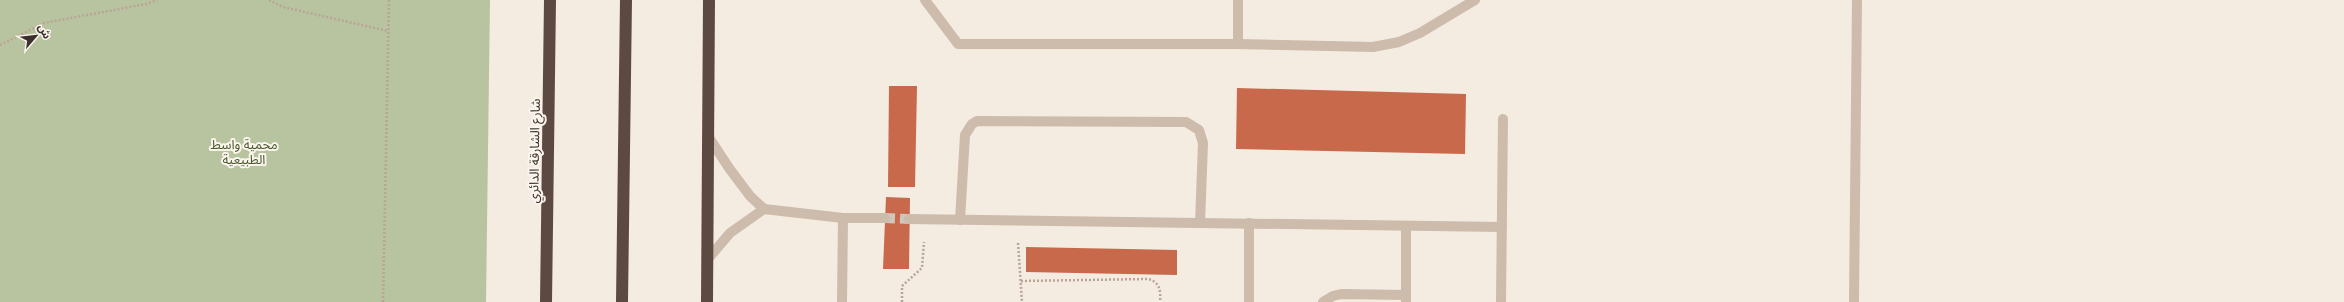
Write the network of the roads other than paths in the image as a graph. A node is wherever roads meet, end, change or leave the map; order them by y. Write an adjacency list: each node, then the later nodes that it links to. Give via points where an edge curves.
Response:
1 (550, 0): 22 (highway, شارع الشارقة الدائري)
2 (626, 0): 23 (highway)
3 (709, 0): 10 (highway)
4 (925, 0): 8 (lane, via 958,44)
5 (1238, 0): 8 (lane)
6 (1475, 0): 8 (lane, via 1420,34 1399,42 1373,47)
7 (1857, 0): 29 (lane)
8 (1238, 44)
9 (1503, 119): 19 (lane)
10 (708, 136): 11 (lane, via 733,174); 20 (highway)
11 (764, 209): 12 (lane); 20 (lane, via 730,233)
12 (843, 218): 13 (lane); 25 (lane)
13 (885, 218)
14 (909, 219): 15 (lane)
15 (960, 220): 16 (lane); 16 (lane, via 965,135 972,124 978,121 1186,122 1199,130 1202,136)
16 (1200, 223): 17 (lane)
17 (1249, 224): 18 (lane); 26 (lane)
18 (1406, 226): 19 (lane); 21 (lane)
19 (1502, 227): 28 (lane)
20 (707, 260): 24 (highway)
21 (1406, 298): 27 (lane, via 1341,294)
22 (546, 302)
23 (622, 302)
24 (707, 302)
25 (842, 302)
26 (1249, 302)
27 (1323, 302)
28 (1501, 302)
29 (1854, 302)

